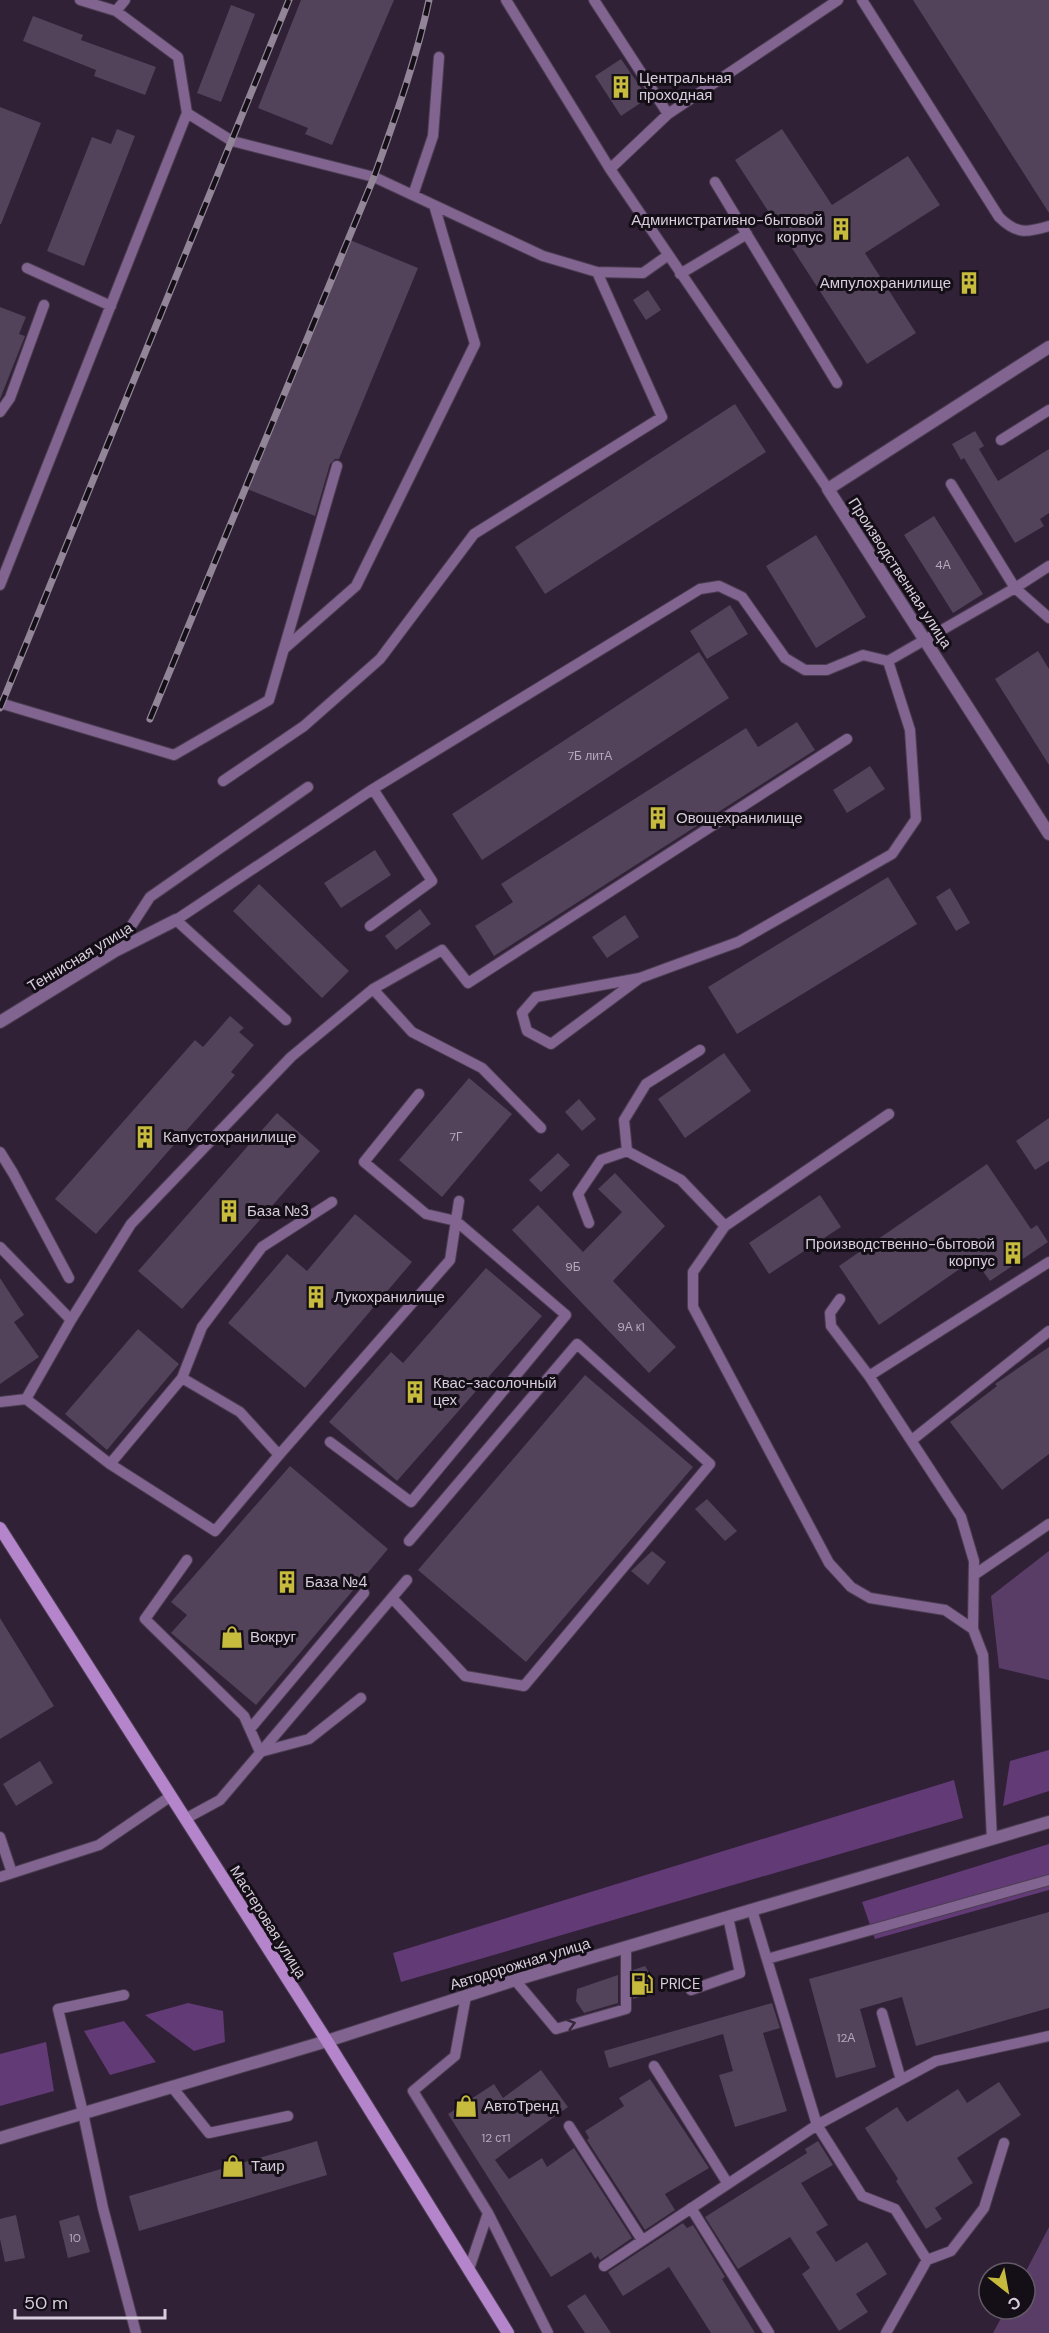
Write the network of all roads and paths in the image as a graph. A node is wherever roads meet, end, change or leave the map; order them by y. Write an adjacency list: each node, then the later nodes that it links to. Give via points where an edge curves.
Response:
1 (80, 0): 7 (lane)
2 (124, 0): 7 (lane)
3 (506, 0): 11 (lane)
4 (594, 0): 10 (lane)
5 (838, 0): 10 (lane)
6 (862, 0): 15 (lane, via 999,217 1010,228 1029,231)
7 (116, 11): 9 (lane, via 178,57)
8 (438, 57): 13 (lane, via 434,136)
9 (187, 113): 13 (lane, via 231,141 374,177); 22 (lane)
10 (668, 114): 11 (lane)
11 (610, 169): 17 (lane)
12 (715, 182): 16 (lane)
13 (413, 195): 14 (lane)
14 (434, 205): 19 (lane, via 543,256); 36 (lane, via 476,344 356,586)
15 (1049, 226)
16 (747, 234): 20 (lane); 24 (lane)
17 (667, 256): 19 (lane, via 643,273); 20 (lane)
18 (27, 268): 22 (lane)
19 (597, 272): 40 (lane, via 662,417 474,534 380,659 304,726)
20 (680, 274): 30 (lane)
21 (44, 305): 26 (lane, via 10,398)
22 (111, 306): 32 (lane)
23 (1049, 347): 30 (street, Производственная улица)
24 (837, 383)
25 (1049, 410): 27 (lane)
26 (0, 412)
27 (1001, 440)
28 (337, 466): 36 (lane)
29 (951, 484): 33 (lane)
30 (828, 489): 35 (street, Производственная улица)
31 (1049, 566): 33 (lane)
32 (0, 585)
33 (1015, 588): 34 (lane); 35 (lane)
34 (1049, 618)
35 (924, 638): 37 (lane); 43 (street, Производственная улица)
36 (284, 649): 38 (lane, via 269,700 174,755)
37 (888, 661): 42 (lane, via 863,655 827,670 806,670 785,658 742,597 719,586 700,589); 47 (lane, via 910,730 916,819 892,854 738,942)
38 (0, 703)
39 (847, 739): 48 (lane, via 468,983 442,950)
40 (223, 781)
41 (308, 787): 46 (lane, via 150,897)
42 (373, 789): 44 (lane); 45 (lane, via 432,881)
43 (1049, 834)
44 (176, 920): 46 (street, Теннисная улица); 49 (lane)
45 (370, 926)
46 (115, 951): 50 (street, Теннисная улица)
47 (640, 978): 47 (lane, via 536,997 522,1013 527,1031 551,1044)
48 (373, 989): 54 (lane, via 412,1032 482,1068); 66 (lane, via 291,1058 131,1224)
49 (286, 1020)
50 (0, 1022)
51 (700, 1050): 55 (lane, via 646,1084 624,1120)
52 (419, 1095): 59 (lane, via 364,1162 426,1214)
53 (889, 1114): 61 (lane)
54 (541, 1128)
55 (627, 1151): 60 (lane, via 601,1160 578,1194); 61 (lane, via 681,1180)
56 (0, 1152): 64 (lane)
57 (459, 1201): 59 (lane)
58 (332, 1202): 69 (lane, via 262,1247 202,1327)
59 (456, 1221): 73 (lane, via 567,1316 411,1502); 74 (lane, via 450,1260)
60 (589, 1223)
61 (725, 1226): 84 (lane, via 693,1272 693,1307 829,1563 851,1587 870,1598 945,1610)
62 (0, 1247): 66 (lane)
63 (1049, 1262): 68 (lane)
64 (69, 1278)
65 (840, 1299): 68 (lane, via 830,1313 831,1326)
66 (71, 1320): 70 (lane)
67 (1049, 1331): 72 (lane)
68 (869, 1376): 72 (lane)
69 (182, 1378): 74 (lane, via 240,1412); 75 (lane)
70 (26, 1399): 71 (lane); 75 (lane)
71 (0, 1402)
72 (912, 1440): 80 (lane, via 961,1517 975,1561)
73 (330, 1442)
74 (279, 1455): 75 (lane, via 215,1532)
75 (110, 1464)
76 (1049, 1524): 80 (lane)
77 (0, 1528): 88 (main road, Мастеровая улица)
78 (409, 1541): 83 (lane, via 577,1344 710,1464 524,1686 465,1676)
79 (187, 1560): 86 (lane, via 145,1619 243,1716)
80 (974, 1575): 84 (lane)
81 (407, 1580): 83 (lane)
82 (364, 1593): 86 (lane)
83 (392, 1598): 87 (lane)
84 (973, 1629): 92 (lane, via 983,1655)
85 (361, 1698): 87 (lane, via 309,1739)
86 (250, 1729): 87 (lane)
87 (260, 1752): 89 (lane, via 220,1800)
88 (171, 1796): 89 (main road, Мастеровая улица); 93 (lane, via 99,1845)
89 (185, 1819): 106 (main road, Мастеровая улица)
90 (1049, 1822): 92 (street, Автодорожная улица)
91 (0, 1837): 93 (lane)
92 (992, 1839): 96 (street, Автодорожная улица)
93 (12, 1873): 94 (lane)
94 (0, 1877)
95 (1049, 1880): 99 (lane)
96 (752, 1910): 97 (street, Автодорожная улица); 99 (lane)
97 (728, 1917): 98 (street, Автодорожная улица); 101 (lane, via 740,1973)
98 (626, 1947): 100 (street, Автодорожная улица); 100 (lane, one-way to 98, via 556,2029 626,2009)
99 (767, 1959): 112 (lane)
100 (515, 1980): 103 (street, Автодорожная улица)
101 (691, 1990)
102 (124, 1995): 110 (lane, via 58,2009)
103 (466, 1996): 106 (street, Автодорожная улица); 118 (lane, via 455,2056 413,2091)
104 (882, 2013): 108 (lane)
105 (1049, 2036): 108 (lane, via 936,2061)
106 (327, 2041): 109 (street, Автодорожная улица); 122 (main road, Мастеровая улица)
107 (654, 2066): 116 (lane)
108 (901, 2080): 112 (lane)
109 (172, 2087): 110 (street, Автодорожная улица); 111 (lane, via 209,2133)
110 (83, 2113): 114 (street, Автодорожная улица); 123 (lane)
111 (288, 2116)
112 (817, 2125): 116 (lane); 120 (lane, via 862,2196 895,2209)
113 (569, 2126): 119 (lane)
114 (0, 2138)
115 (1004, 2143): 120 (lane, via 984,2208 951,2251)
116 (728, 2184): 117 (lane)
117 (691, 2208): 119 (lane); 126 (lane)
118 (488, 2213): 122 (lane); 125 (lane)
119 (642, 2240): 121 (lane)
120 (927, 2260): 127 (lane)
121 (604, 2266)
122 (469, 2269): 124 (main road, Мастеровая улица)
123 (136, 2333)
124 (508, 2333)
125 (548, 2333)
126 (769, 2333)
127 (886, 2333)

